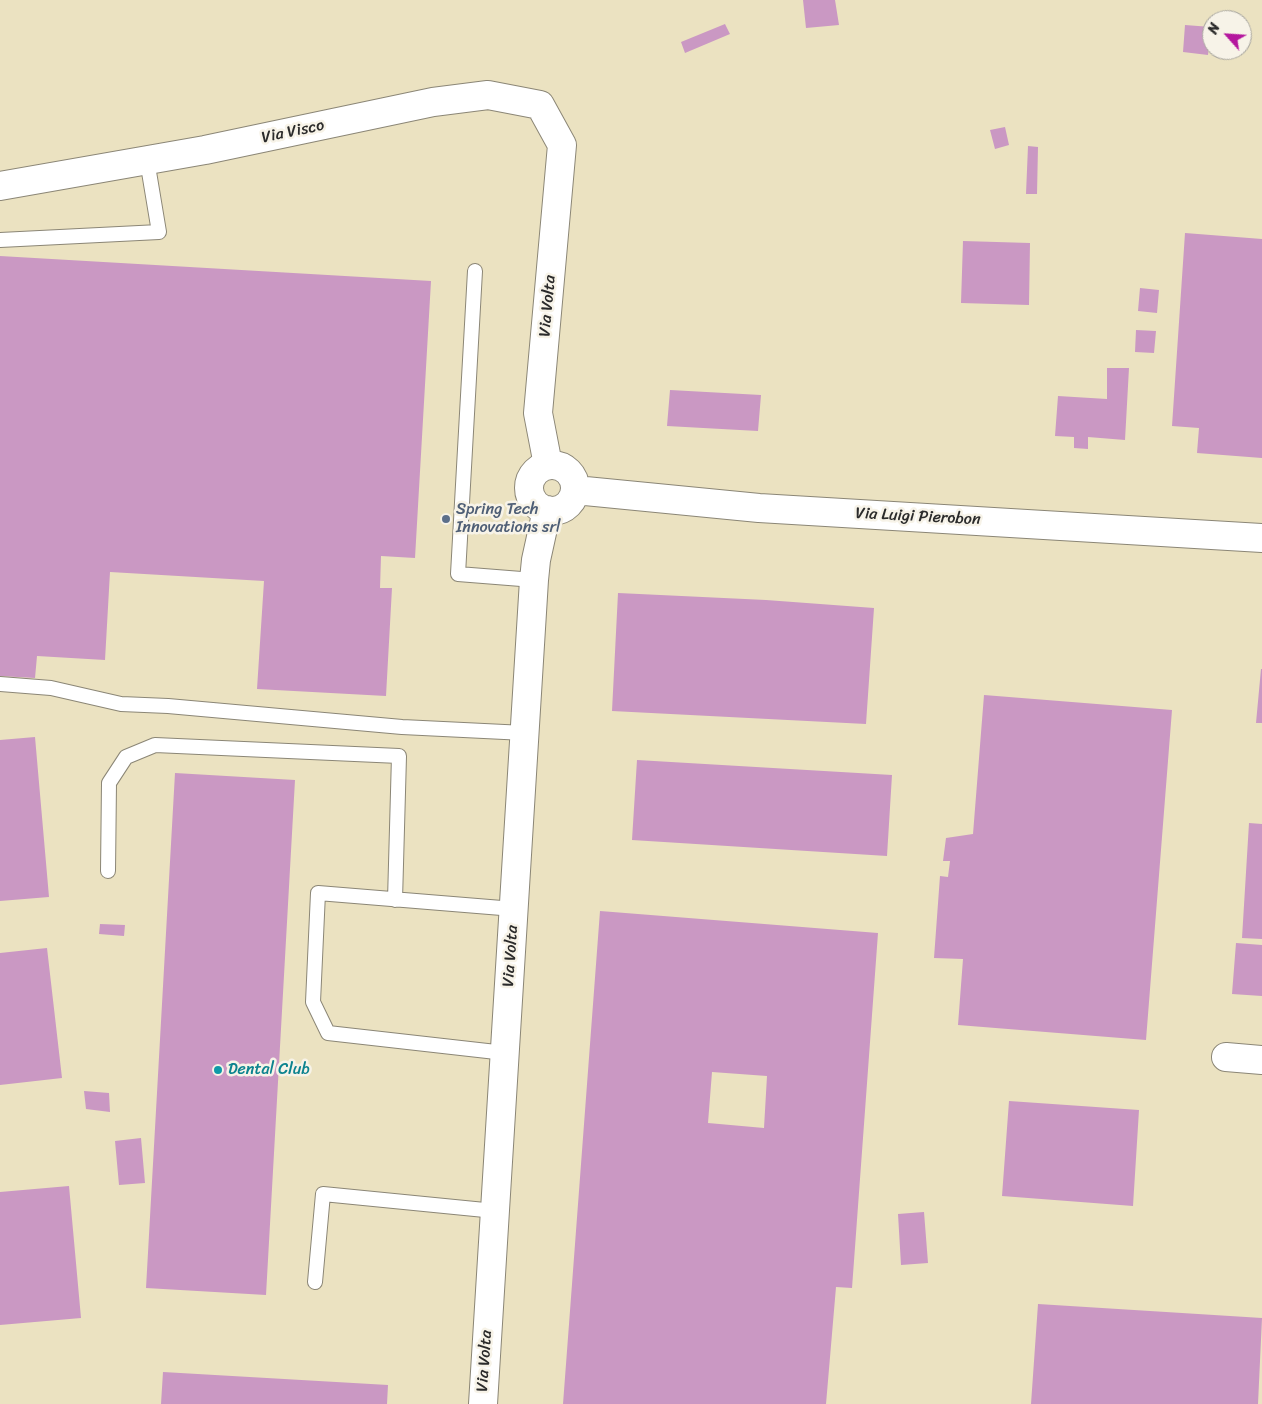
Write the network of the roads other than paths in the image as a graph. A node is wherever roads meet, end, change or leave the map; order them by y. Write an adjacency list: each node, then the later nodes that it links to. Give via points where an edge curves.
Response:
1 (562, 145): 2 (street, Via Visco, via 540,105 488,94 433,102); 6 (street, Via Volta, via 538,413)
2 (147, 160): 3 (street, Via Visco); 4 (lane, via 159,232)
3 (0, 186)
4 (0, 240)
5 (475, 271): 10 (lane, via 458,574)
6 (548, 466): 7 (street, via 568,471); 8 (street, via 540,469 530,483 533,500)
7 (575, 490): 8 (street, via 565,507); 9 (street, Via Luigi Pierobon, via 759,508)
8 (547, 510): 10 (street, Via Volta)
9 (1262, 538)
10 (534, 580): 12 (street, Via Volta)
11 (0, 684): 12 (lane, via 51,688 121,704 402,727)
12 (525, 732): 15 (street, Via Volta)
13 (108, 871): 14 (lane, via 109,783 126,757 155,745 399,756)
14 (395, 900): 15 (lane); 16 (lane, via 318,893 313,1002 328,1033)
15 (514, 909): 16 (street, Via Volta)
16 (505, 1052): 19 (street, Via Volta)
17 (1226, 1057): 18 (street)
18 (1262, 1060)
19 (495, 1211): 20 (lane, via 323,1194); 21 (street, Via Volta)
20 (315, 1282)
21 (483, 1404)

